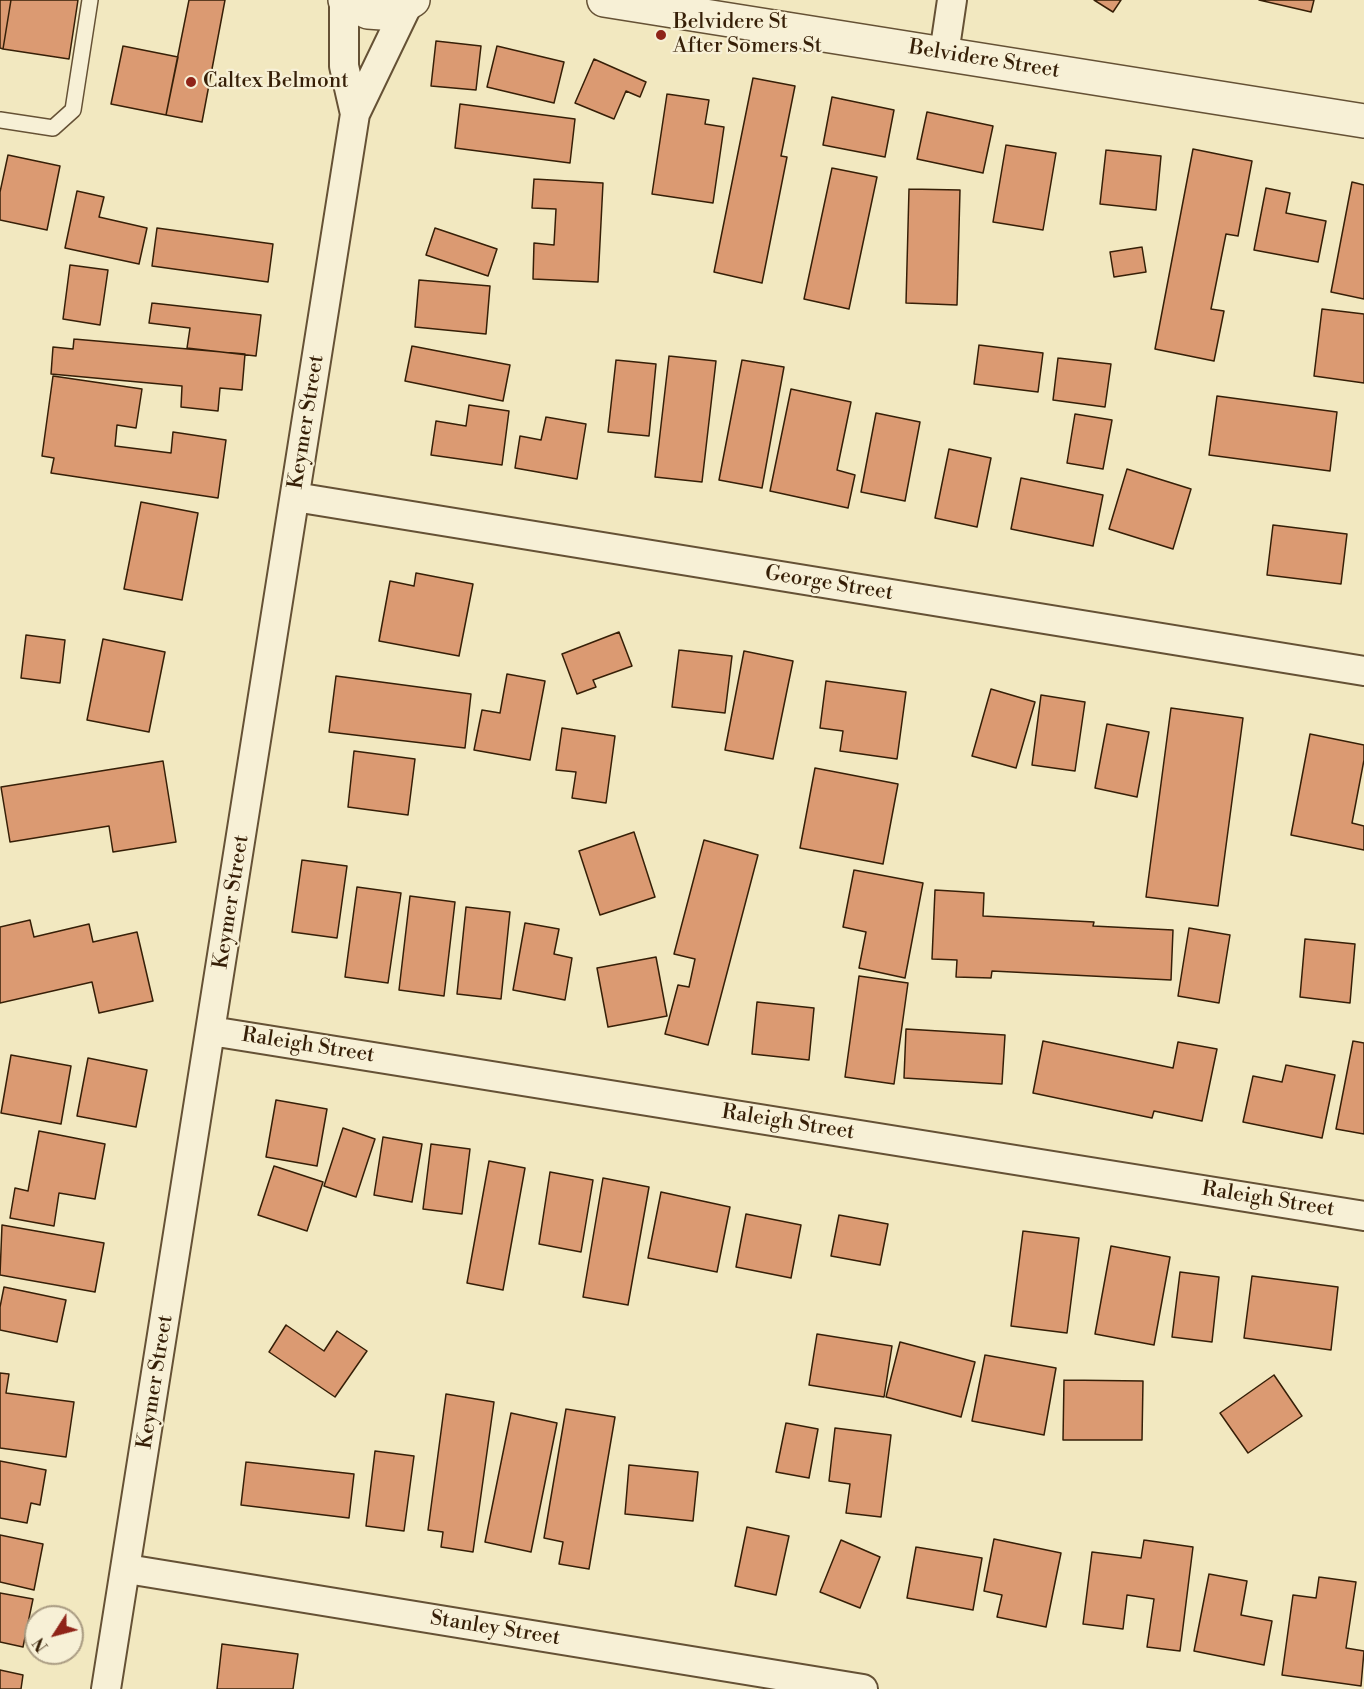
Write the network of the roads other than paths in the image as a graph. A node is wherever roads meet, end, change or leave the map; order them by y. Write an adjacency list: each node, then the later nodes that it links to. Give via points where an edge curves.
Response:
1 (90, 0): 8 (lane, via 73,110 53,128)
2 (344, 0): 5 (street, via 375,12 396,10); 7 (street, Keymer Street, via 344,66)
3 (604, 0): 6 (street, Belvidere Street)
4 (952, 0): 6 (street)
5 (411, 2): 7 (street, Keymer Street)
6 (944, 54): 9 (street, Belvidere Street)
7 (355, 114): 10 (street, Keymer Street)
8 (0, 120)
9 (1364, 121)
10 (295, 497): 11 (street, George Street); 12 (street, Keymer Street)
11 (1364, 671)
12 (211, 1031): 13 (street, Raleigh Street); 14 (street, Keymer Street)
13 (1364, 1216)
14 (127, 1569): 15 (street, Keymer Street); 16 (street, Stanley Street)
15 (106, 1689)
16 (863, 1689)

